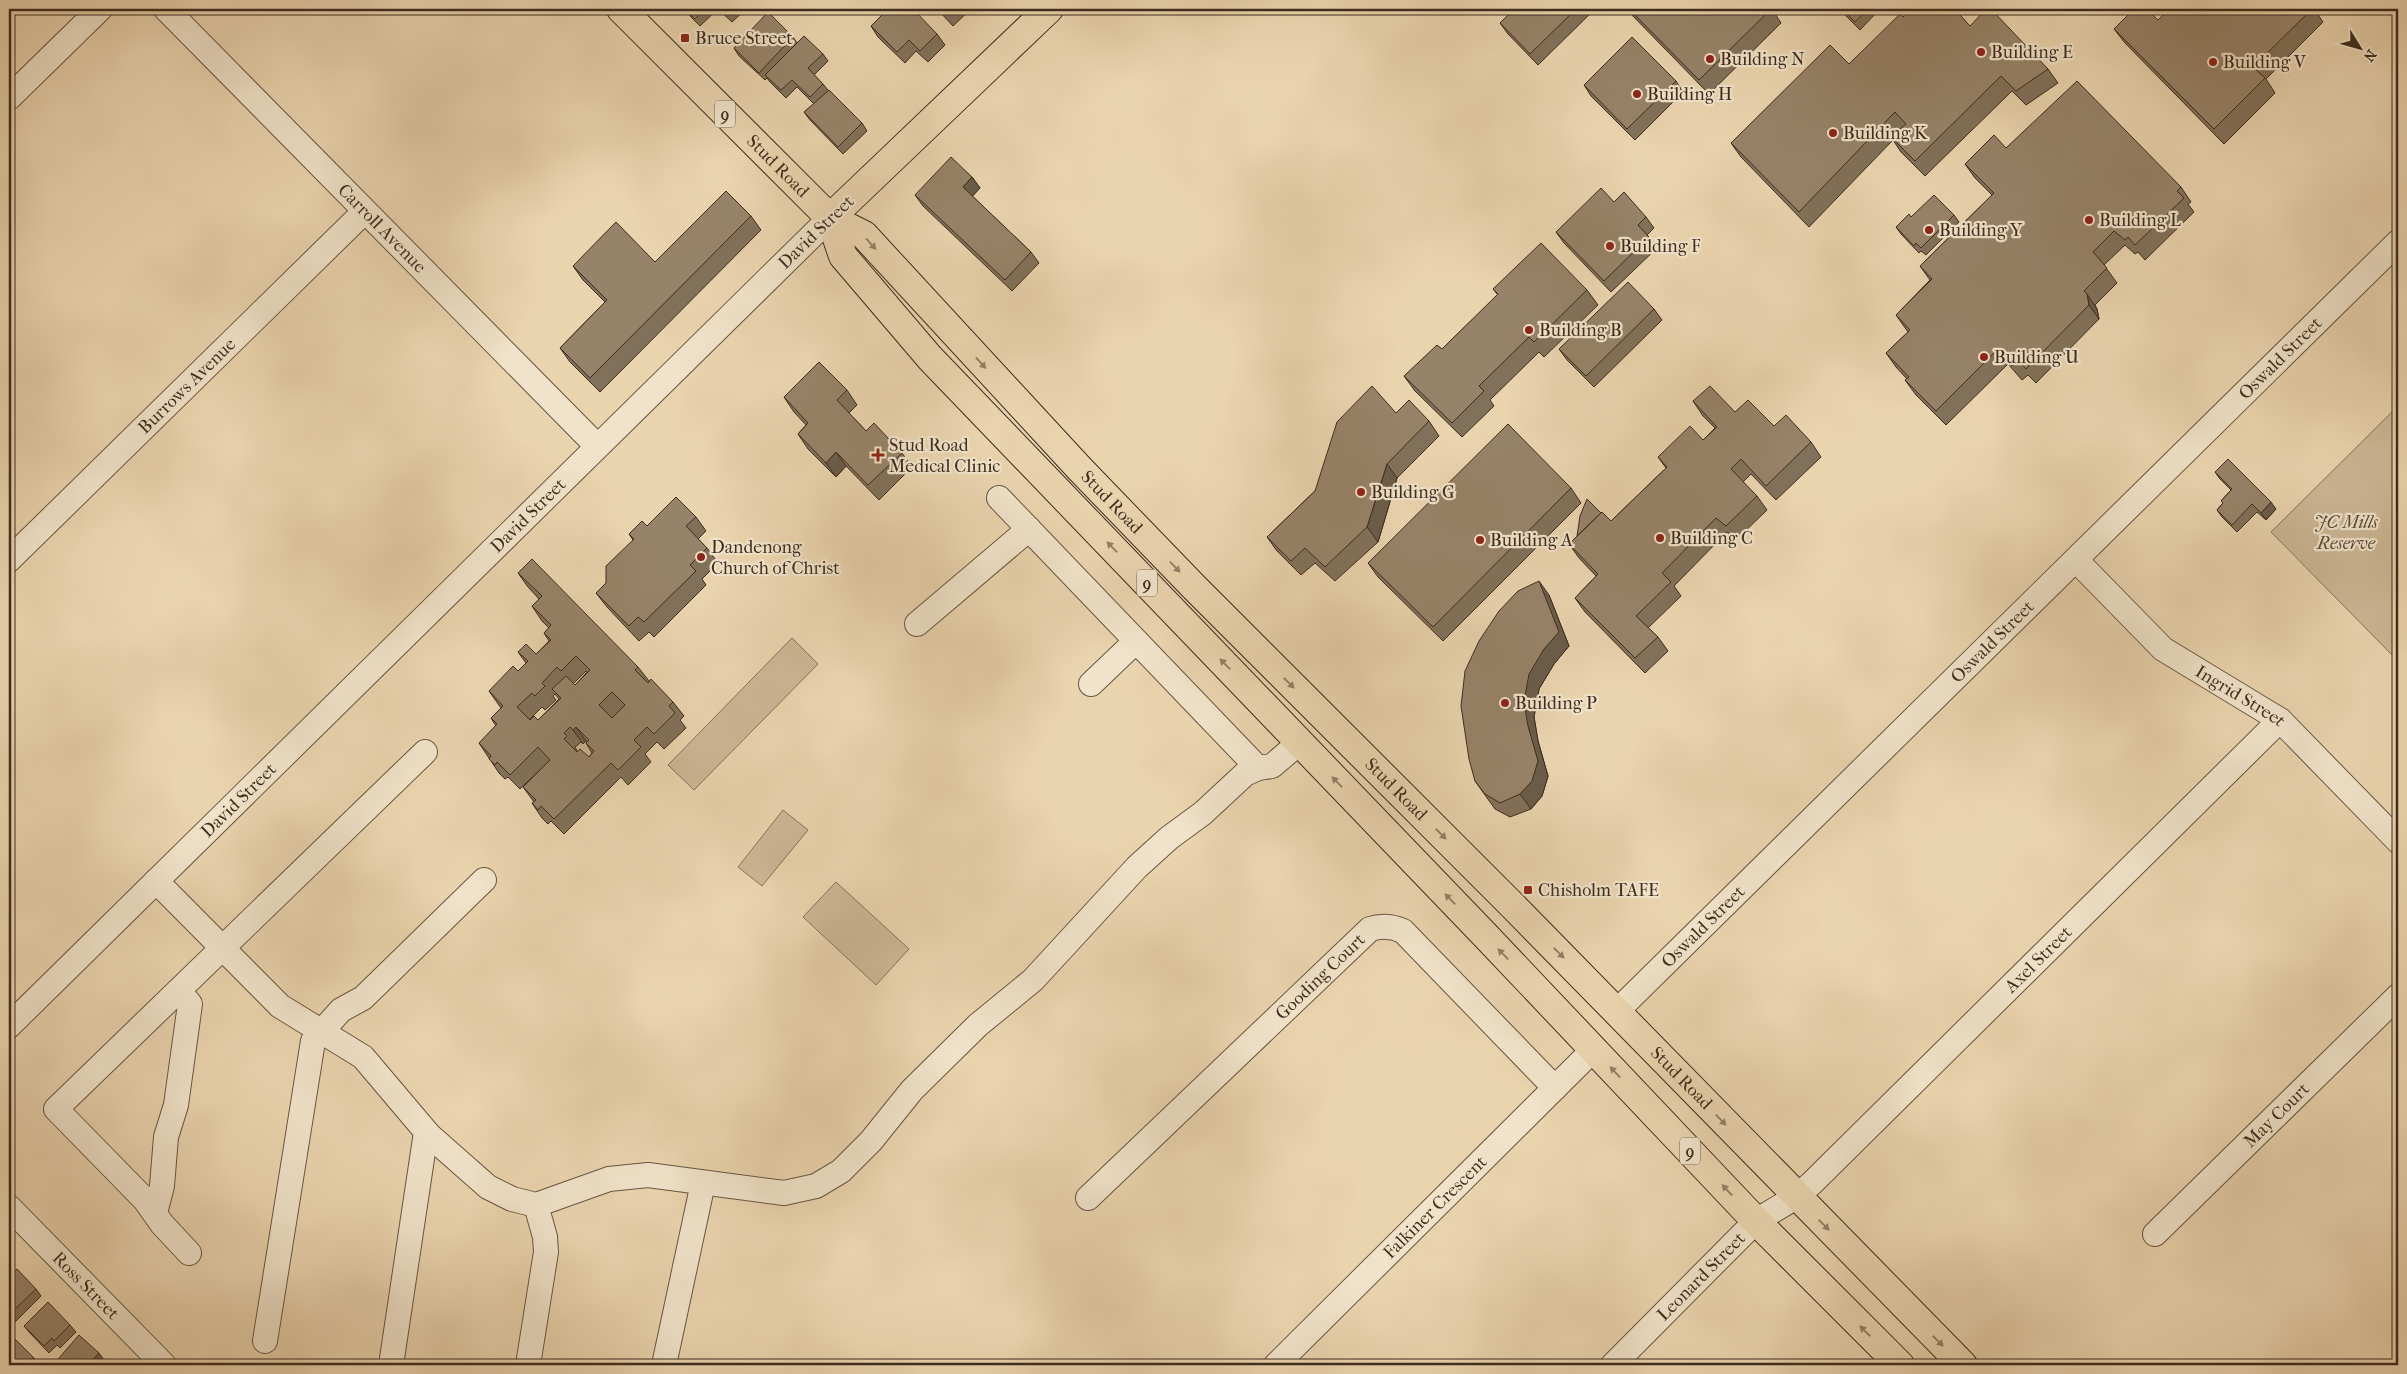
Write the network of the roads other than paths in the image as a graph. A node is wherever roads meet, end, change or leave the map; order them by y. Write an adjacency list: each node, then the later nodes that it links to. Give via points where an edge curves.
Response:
1 (100, 9): 5 (street)
2 (166, 9): 6 (street, Carroll Avenue)
3 (620, 9): 7 (main road, Stud Road / 9)
4 (1049, 9): 7 (main road, David Street)
5 (9, 98)
6 (364, 212): 9 (street, Carroll Avenue); 12 (street, Burrows Avenue)
7 (830, 218): 9 (street, David Street); 18 (main road, Stud Road / 9, one-way to 7, via 930,358 843,256); 27 (main road, Stud Road / 9, one-way to 27, via 864,235 1093,483)
8 (2398, 242): 13 (street, Oswald Street)
9 (597, 446): 23 (street, David Street)
10 (1000, 498): 11 (street)
11 (1029, 529): 14 (street); 15 (street)
12 (9, 560)
13 (2076, 560): 17 (street, Ingrid Street, via 2163,649); 27 (street, Oswald Street)
14 (918, 624)
15 (1135, 642): 16 (street); 20 (street)
16 (1091, 684)
17 (2280, 720): 21 (street, Ingrid Street); 34 (street, Axel Street)
18 (1300, 742): 20 (street, via 1272,766); 30 (main road, Stud Road / 9, one-way to 18)
19 (425, 752): 24 (street)
20 (1258, 768): 33 (street, via 1245,774 1137,867 1033,980 978,1025 912,1090 871,1141 841,1171 816,1186 784,1193)
21 (2398, 841)
22 (484, 880): 29 (street, via 363,998 341,1010)
23 (156, 881): 24 (street); 28 (street, David Street)
24 (224, 949): 25 (street); 29 (street, via 280,1006)
25 (179, 991): 38 (street, via 190,1004 176,1105 166,1137 162,1186); 38 (street, via 56,1109)
26 (2398, 996): 40 (street, May Court)
27 (1616, 1012): 30 (main road, Oswald Street); 34 (main road, Stud Road / 9, one-way to 34)
28 (9, 1026)
29 (320, 1032): 32 (street, via 362,1057); 42 (street, via 313,1041)
30 (1594, 1050): 31 (street, Falkiner Crescent); 39 (main road, Stud Road / 9, one-way to 30)
31 (1555, 1088): 35 (street, Gooding Court, via 1403,931 1395,927 1377,927 1370,929); 47 (street, Falkiner Crescent)
32 (426, 1132): 36 (street, via 488,1187); 44 (street)
33 (703, 1183): 36 (street, via 648,1175 609,1179); 46 (street)
34 (1796, 1197): 39 (street, Leonard Street); 50 (main road, Stud Road / 9, one-way to 50)
35 (1088, 1198)
36 (536, 1205): 45 (street, via 546,1252)
37 (9, 1207): 43 (street, Ross Street)
38 (155, 1213): 41 (street)
39 (1756, 1221): 48 (street, Leonard Street); 49 (main road, Stud Road / 9, one-way to 39)
40 (2155, 1234)
41 (189, 1253)
42 (265, 1341)
43 (164, 1365)
44 (391, 1365)
45 (528, 1365)
46 (664, 1365)
47 (1276, 1365)
48 (1613, 1365)
49 (1900, 1365)
50 (1962, 1365)

